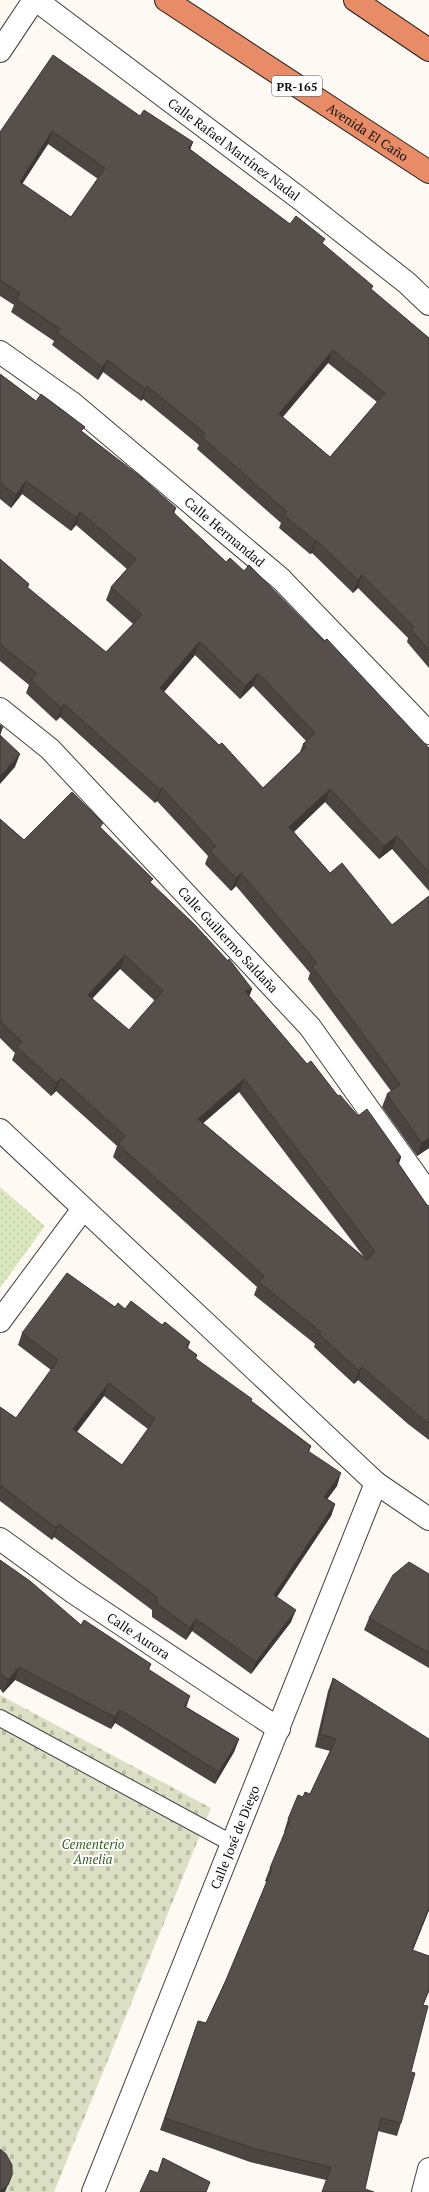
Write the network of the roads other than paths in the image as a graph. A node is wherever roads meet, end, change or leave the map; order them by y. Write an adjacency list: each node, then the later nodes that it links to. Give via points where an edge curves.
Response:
1 (35, 0): 4 (street); 7 (street, Calle Rafael Martínez Nadal, via 299,198 407,283)
2 (166, 0): 6 (highway, Avenida El Caño / PR-165)
3 (355, 0): 5 (highway)
4 (0, 50)
5 (429, 50)
6 (429, 172)
7 (429, 304)
8 (0, 352): 10 (street, Calle Hermandad, via 72,403 281,578)
9 (0, 709): 12 (street, Calle Guillermo Saldaña, via 50,750 310,1027)
10 (429, 733)
11 (0, 1130): 13 (street)
12 (429, 1194)
13 (83, 1209): 14 (street); 15 (street)
14 (0, 1321)
15 (376, 1483): 16 (street); 19 (street, Calle José de Diego)
16 (429, 1519)
17 (0, 1539): 19 (street, Calle Aurora, via 73,1592)
18 (0, 1718): 20 (lane)
19 (279, 1729): 20 (street, Calle José de Diego)
20 (233, 1844): 22 (street, Calle José de Diego)
21 (429, 2169): 23 (street)
22 (93, 2192)
23 (423, 2192)

